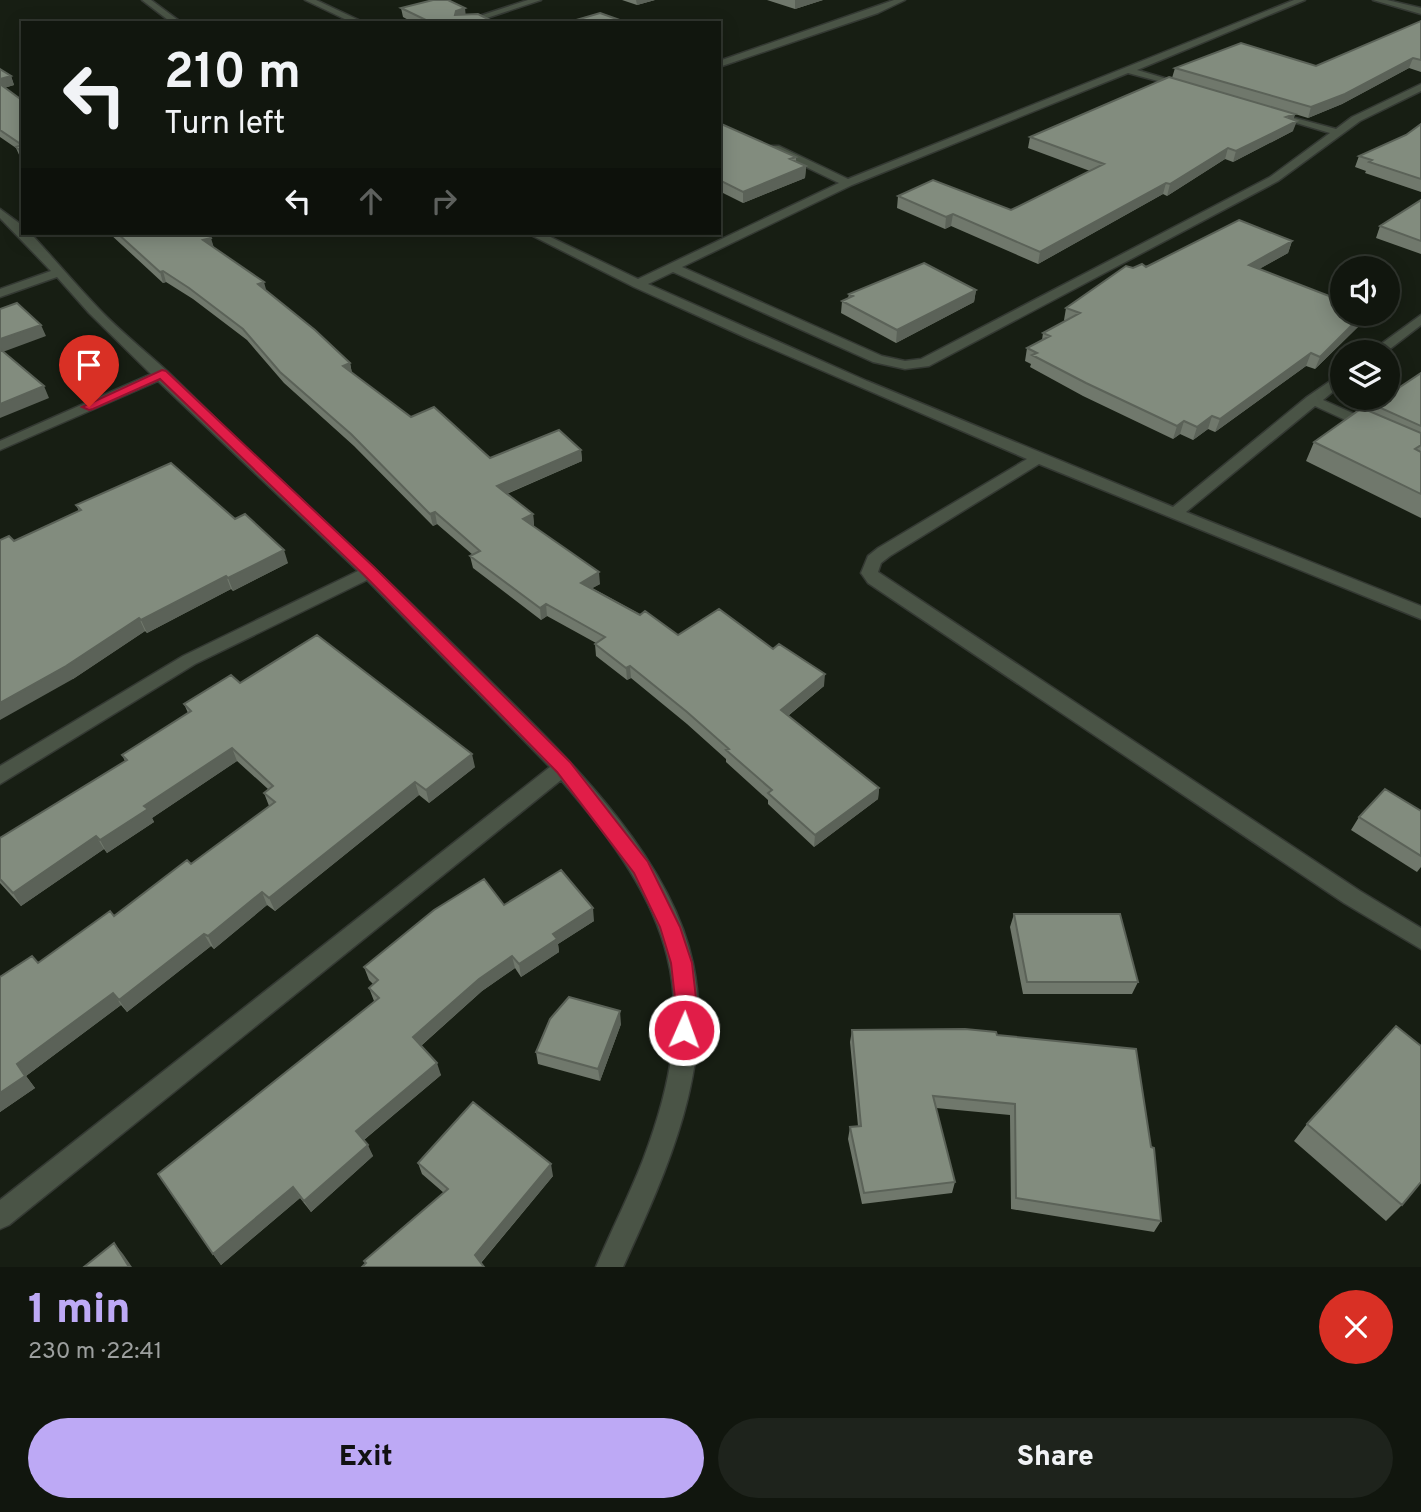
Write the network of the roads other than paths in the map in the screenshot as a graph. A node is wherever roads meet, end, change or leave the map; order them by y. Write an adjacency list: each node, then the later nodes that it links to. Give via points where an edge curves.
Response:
1 (146, 0): 8 (street)
2 (309, 0): 9 (street)
3 (537, 0): 10 (street)
4 (901, 0): 11 (street)
5 (1301, 0): 12 (street)
6 (1377, 0): 7 (street)
7 (1421, 11)
8 (175, 21)
9 (356, 21)
10 (477, 21)
11 (721, 63)
12 (1128, 70): 14 (street); 18 (street)
13 (1421, 87): 16 (street)
14 (1193, 89)
15 (1259, 109): 16 (street)
16 (1337, 132): 23 (street, via 1274,179 936,358 914,365 878,359)
17 (769, 146): 18 (street)
18 (848, 183): 23 (street)
19 (0, 212): 20 (street)
20 (21, 233)
21 (23, 235): 24 (street)
22 (537, 235): 25 (street)
23 (674, 268): 25 (street)
24 (60, 272): 26 (street); 29 (street, via 105,322)
25 (638, 284): 34 (street)
26 (0, 293)
27 (1421, 319): 28 (street)
28 (1393, 340)
29 (162, 374): 33 (street); 36 (street)
30 (1330, 386): 31 (street)
31 (1312, 400): 32 (street); 35 (street)
32 (1385, 433)
33 (0, 446)
34 (1040, 457): 35 (street); 40 (street, via 884,552 874,560 869,573 873,579)
35 (1175, 513): 37 (street)
36 (369, 572): 38 (street); 39 (street, via 189,660)
37 (1421, 612)
38 (564, 767): 41 (street); 42 (street, via 641,867 674,939 686,1007 680,1077 659,1154)
39 (0, 776)
40 (1421, 939)
41 (0, 1216)
42 (609, 1267)

